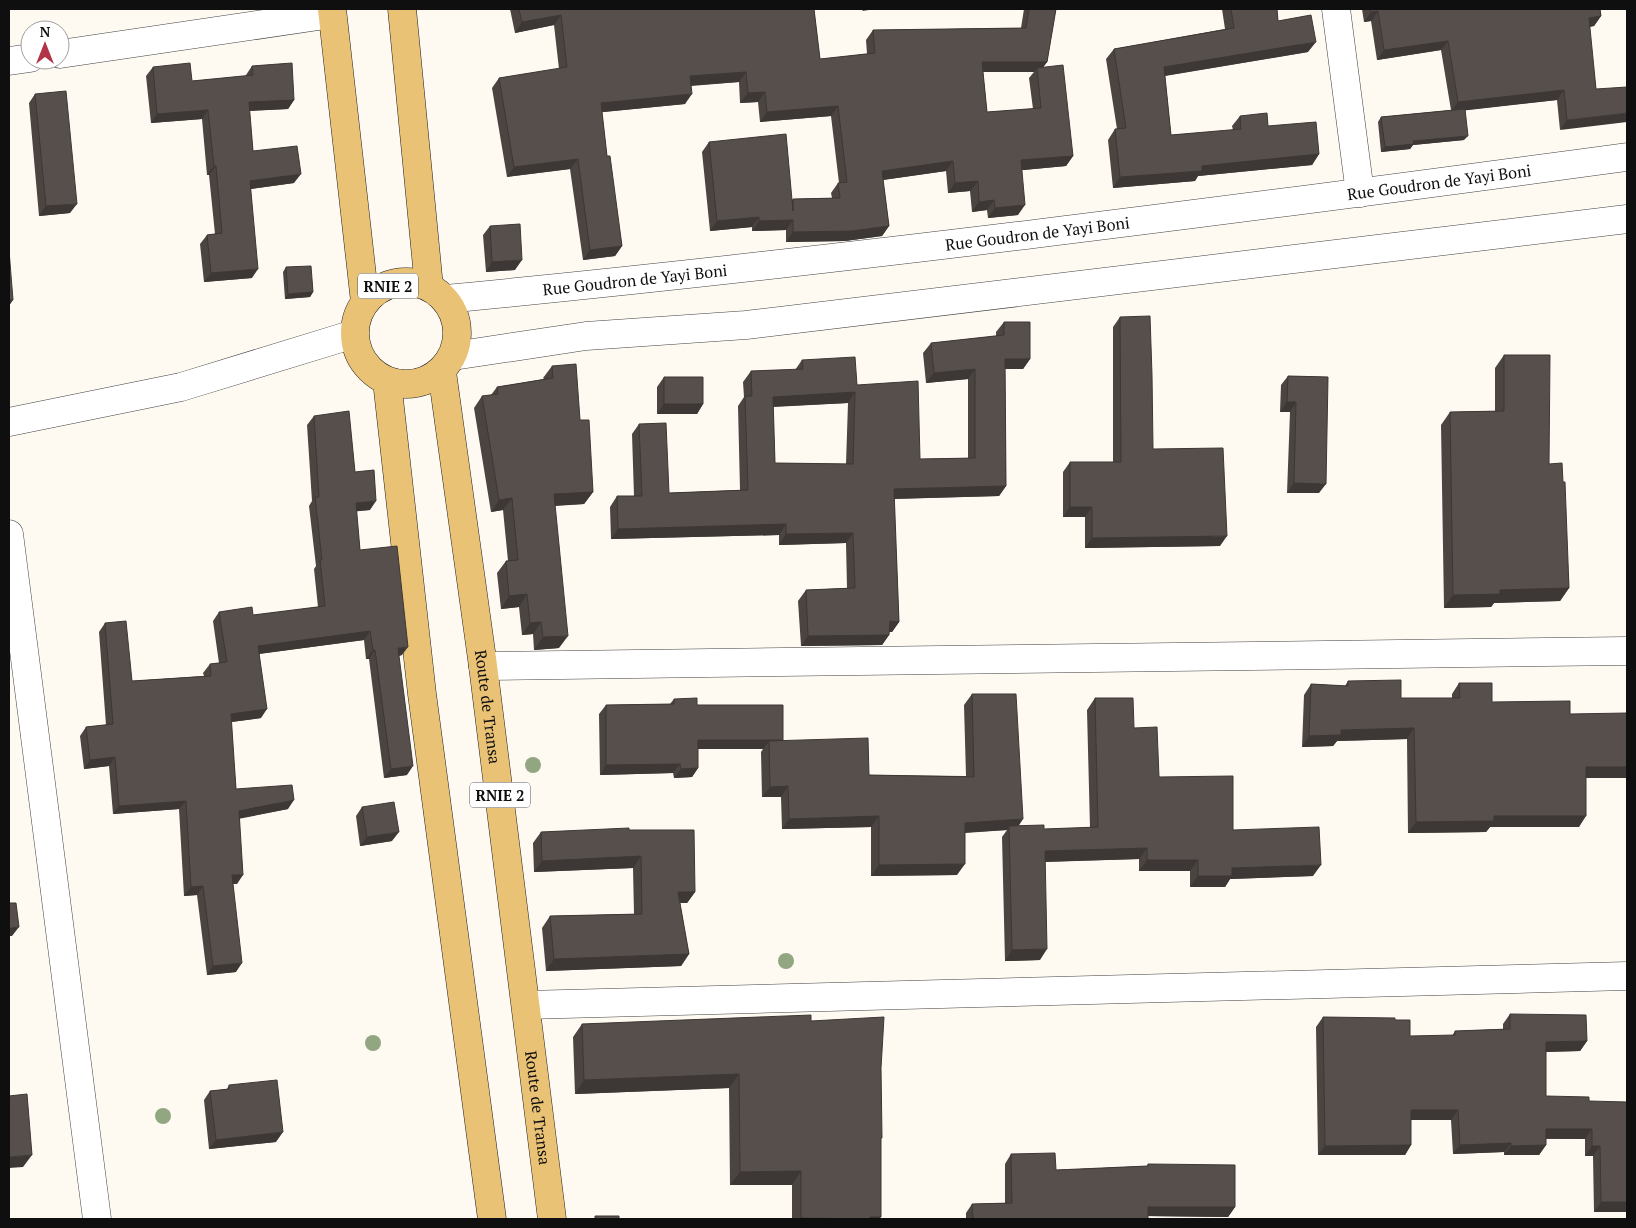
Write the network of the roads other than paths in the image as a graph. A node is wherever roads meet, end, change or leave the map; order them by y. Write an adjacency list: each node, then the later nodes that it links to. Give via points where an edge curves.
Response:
1 (402, 9): 8 (main road, RNIE 2)
2 (1336, 9): 6 (street)
3 (332, 11): 4 (street); 9 (main road, RNIE 2)
4 (70, 52)
5 (1627, 157): 6 (street, Rue Goudron de Yayi Boni)
6 (1360, 193): 8 (street, Rue Goudron de Yayi Boni, via 729,270)
7 (1627, 220): 11 (street, via 746,325 586,336)
8 (437, 293): 9 (main road, RNIE 2, via 406,281 383,287); 11 (main road, RNIE 2, via 456,316 458,336)
9 (365, 302): 10 (main road, RNIE 2, via 357,317)
10 (354, 334): 12 (main road, via 358,354 370,370); 13 (street, via 181,387)
11 (448, 364): 12 (main road, via 425,382 406,385); 16 (main road, Route de Transa / RNIE 2)
12 (387, 381): 20 (main road, via 422,694)
13 (9, 422)
14 (9, 534): 19 (street)
15 (1627, 650): 16 (street)
16 (483, 666): 18 (main road, Route de Transa / RNIE 2)
17 (1627, 976): 18 (street)
18 (526, 1005): 21 (main road, Route de Transa / RNIE 2)
19 (97, 1219)
20 (492, 1219)
21 (552, 1219)

